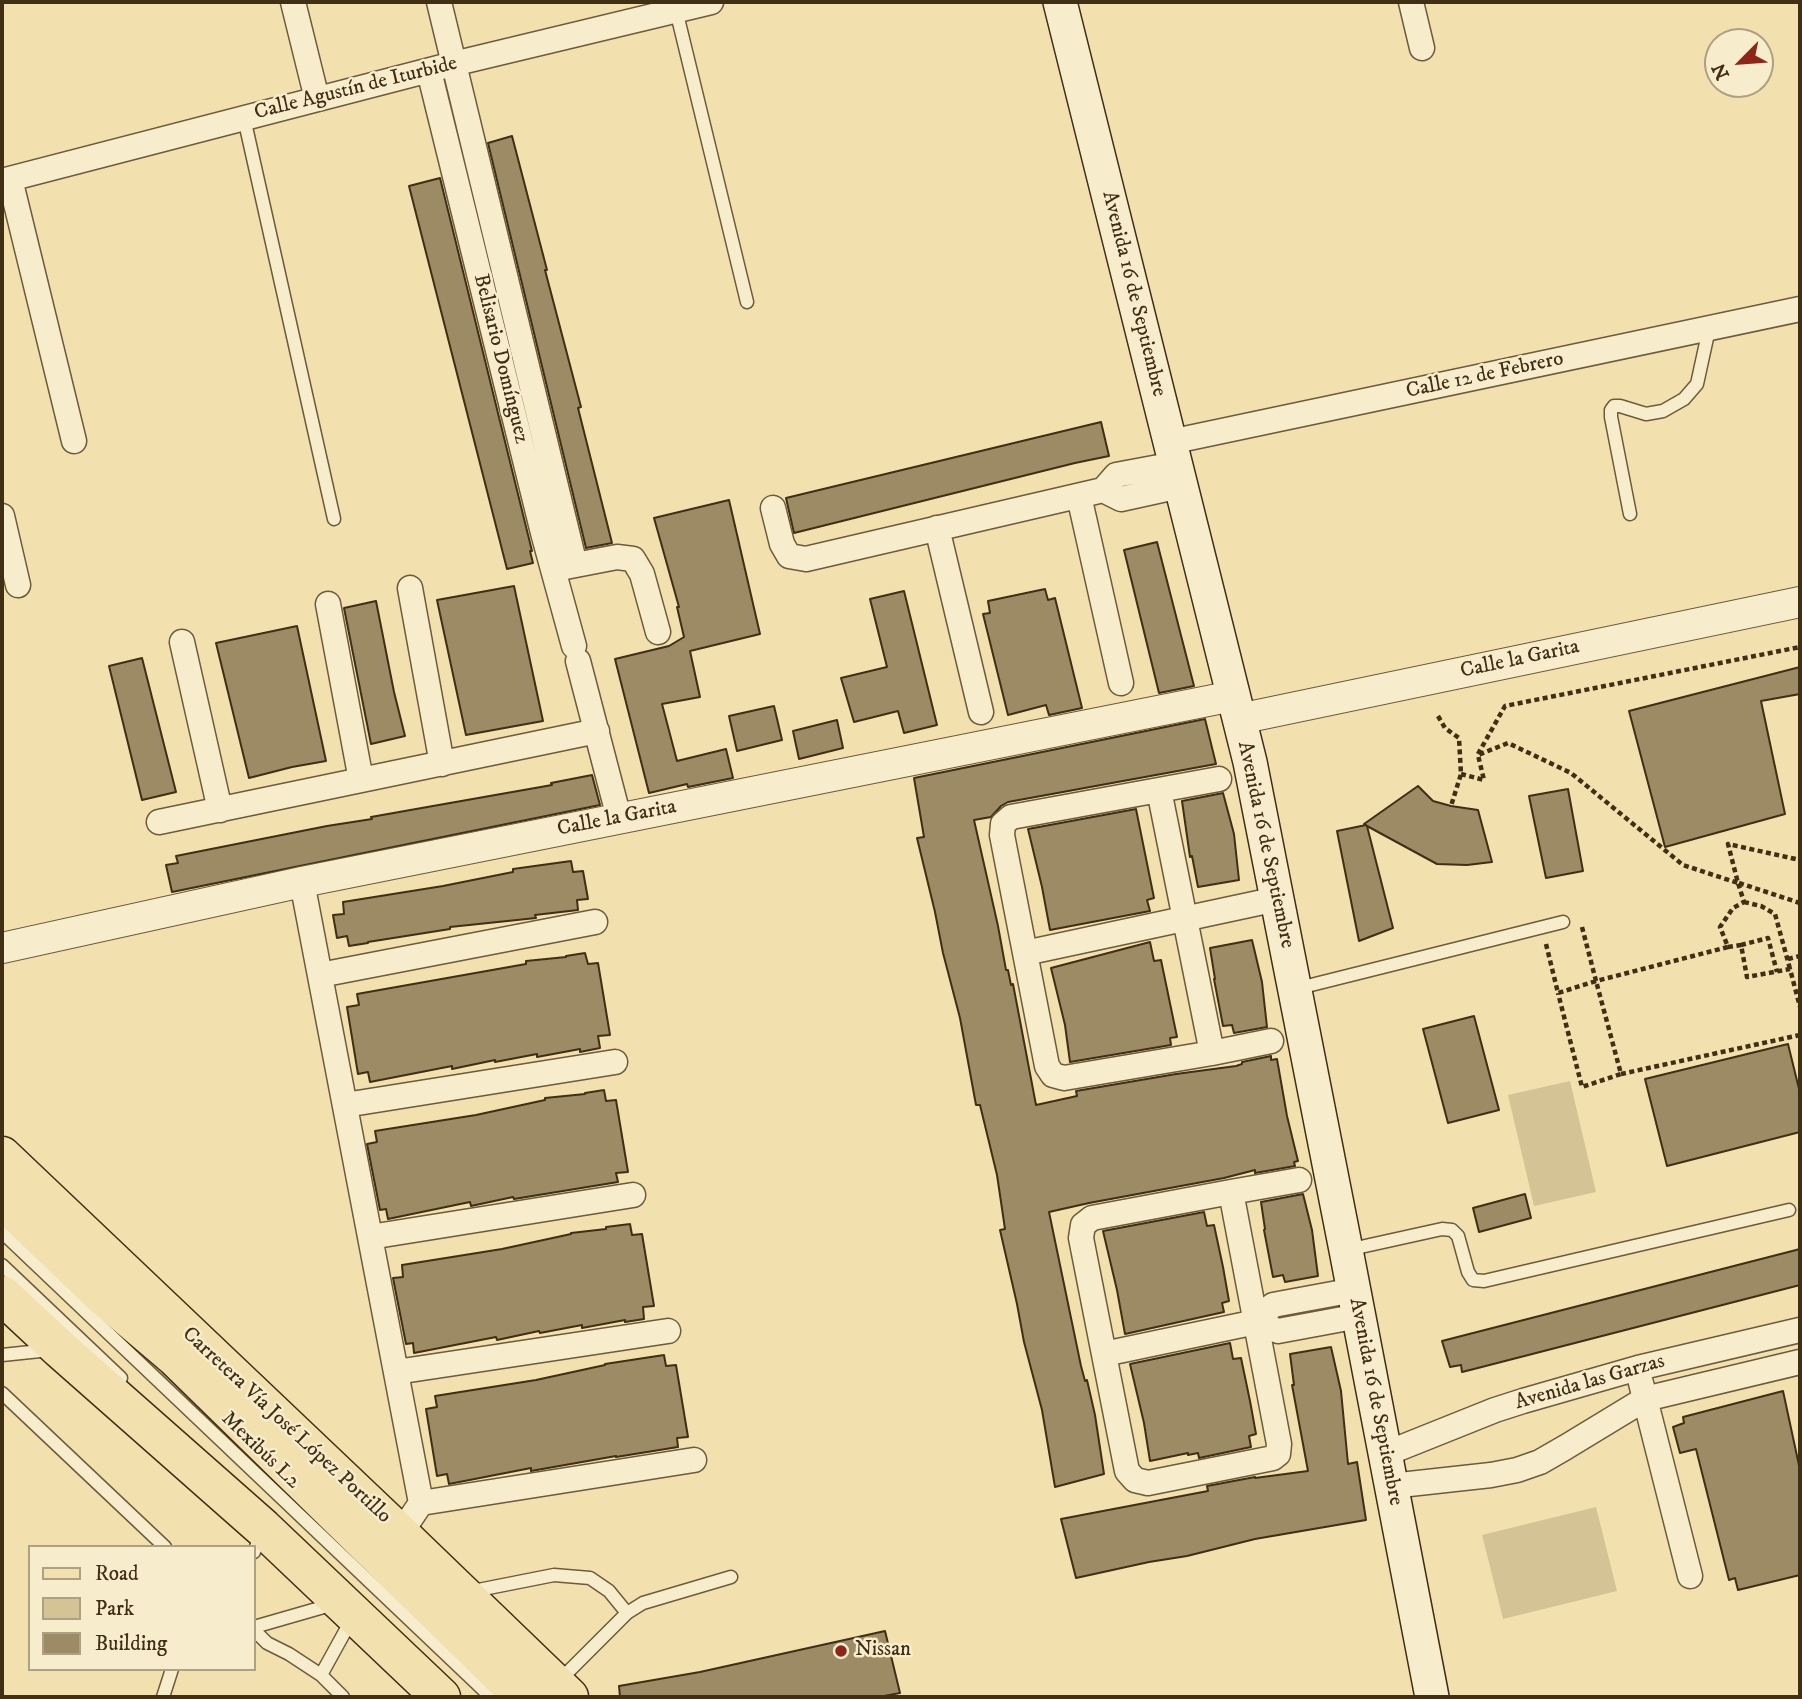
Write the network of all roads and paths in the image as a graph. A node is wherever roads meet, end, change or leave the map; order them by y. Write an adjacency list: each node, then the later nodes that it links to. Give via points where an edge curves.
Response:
1 (293, 2): 10 (street)
2 (439, 2): 8 (street, Belisario Domínguez)
3 (712, 2): 6 (street, Calle Agustín de Iturbide)
4 (1060, 2): 17 (main road, Avenida 16 de Septiembre)
5 (1411, 2): 7 (street)
6 (676, 10): 8 (street, Calle Agustín de Iturbide); 13 (lane)
7 (1422, 48)
8 (453, 64): 9 (street, Calle Agustín de Iturbide); 24 (street, Belisario Domínguez)
9 (429, 71): 10 (street, Calle Agustín de Iturbide); 24 (street, Belisario Domínguez)
10 (317, 99): 11 (street, Calle Agustín de Iturbide)
11 (244, 118): 12 (street, Calle Agustín de Iturbide); 22 (lane)
12 (6, 180): 16 (street)
13 (747, 302)
14 (1800, 309): 15 (street, Calle 12 de Febrero)
15 (1709, 329): 17 (street, Calle 12 de Febrero); 20 (lane, via 1697,384 1684,399 1646,414 1620,407 1611,410)
16 (74, 441)
17 (1175, 464): 18 (street, Calle 12 de Febrero, via 1116,475); 33 (main road, Avenida 16 de Septiembre)
18 (1091, 493): 23 (street, Calle 12 de Febrero); 32 (street)
19 (773, 508): 23 (street, Calle 12 de Febrero, via 789,556 806,559)
20 (1630, 514)
21 (2, 516): 25 (street)
22 (334, 519)
23 (937, 528): 34 (street)
24 (563, 567): 29 (street, via 617,557 633,559 642,574); 36 (street, Belisario Domínguez, via 576,654)
25 (19, 585)
26 (410, 589): 38 (street)
27 (1800, 602): 33 (street, Calle la Garita)
28 (328, 604): 41 (street)
29 (658, 632)
30 (182, 642): 44 (street)
31 (1800, 647): 37 (path, via 1505,706)
32 (1121, 683)
33 (1236, 707): 45 (street, Calle la Garita); 50 (main road, Avenida 16 de Septiembre)
34 (981, 712)
35 (1438, 716): 39 (path, via 1459,738)
36 (597, 732): 38 (street); 45 (street, Belisario Domínguez)
37 (1478, 755): 39 (path, via 1484,780); 49 (path, via 1508,743 1571,773 1683,864)
38 (442, 764): 41 (street)
39 (1461, 774): 43 (path)
40 (1219, 779): 42 (street)
41 (361, 780): 44 (street)
42 (1159, 790): 53 (street); 61 (street, via 1011,817 1003,824)
43 (1451, 806)
44 (220, 810): 46 (street)
45 (619, 818): 48 (street, Calle la Garita)
46 (159, 822)
47 (1800, 860): 49 (path, via 1728,844)
48 (302, 882): 60 (street, Calle la Garita); 66 (street)
49 (1738, 883): 51 (path); 52 (path)
50 (1277, 899): 53 (street); 68 (main road, Avenida 16 de Septiembre)
51 (1744, 902): 59 (path, via 1733,908 1720,928); 63 (path, via 1775,914)
52 (1800, 903)
53 (1186, 918): 61 (street); 73 (street)
54 (595, 922): 66 (street)
55 (1563, 922): 68 (lane)
56 (1581, 925): 67 (path)
57 (1544, 934): 69 (path)
58 (1741, 945): 59 (path); 65 (path, via 1769,939); 65 (path, via 1747,977)
59 (1728, 947): 67 (path)
60 (2, 948)
61 (1025, 953): 73 (street, via 1052,1075 1064,1078)
62 (1800, 956): 63 (path)
63 (1788, 959): 64 (path)
64 (1790, 969): 65 (path); 70 (path)
65 (1777, 972)
66 (320, 975): 76 (street)
67 (1596, 981): 69 (path); 75 (path)
68 (1295, 989): 85 (main road, Avenida 16 de Septiembre)
69 (1558, 993): 75 (path, via 1582,1087)
70 (1800, 1007)
71 (1800, 1035): 75 (path)
72 (1271, 1041): 73 (street)
73 (1212, 1053)
74 (615, 1062): 76 (street)
75 (1621, 1074)
76 (345, 1105): 84 (street)
77 (2, 1156): 104 (main road, Carretera Vía José López Portillo)
78 (1299, 1180): 79 (street)
79 (1231, 1192): 89 (street); 93 (street, via 1092,1218 1083,1225 1081,1238)
80 (633, 1195): 84 (street)
81 (2, 1199): 116 (main road, via 101,1294)
82 (1788, 1210): 85 (lane, via 1485,1281 1474,1280 1468,1272 1452,1230)
83 (2, 1232): 120 (lane, Mexibús L2)
84 (370, 1237): 97 (street)
85 (1346, 1250): 88 (main road, Avenida 16 de Septiembre)
86 (2, 1265): 98 (lane)
87 (2, 1295): 92 (main road)
88 (1356, 1303): 89 (street, via 1273,1304); 102 (main road, Avenida 16 de Septiembre)
89 (1256, 1322): 93 (street); 93 (street, via 1279,1444 1273,1458 1149,1483 1135,1480 1126,1471)
90 (1800, 1330): 96 (street, Avenida las Garzas)
91 (668, 1331): 97 (street)
92 (60, 1349): 94 (lane); 105 (main road)
93 (1104, 1354)
94 (2, 1355)
95 (1800, 1365): 100 (street, Avenida las Garzas)
96 (1637, 1368): 100 (street); 102 (street, Avenida las Garzas, via 1495,1410)
97 (396, 1372): 104 (street)
98 (133, 1390)
99 (2, 1392): 106 (lane)
100 (1645, 1399): 102 (street, Avenida las Garzas, via 1540,1462 1517,1470 1491,1475); 107 (street)
101 (694, 1460): 104 (street)
102 (1388, 1470): 121 (main road, Avenida 16 de Septiembre)
103 (234, 1486): 117 (lane, Mexibús L2)
104 (411, 1519): 109 (main road, Carretera Vía José López Portillo)
105 (258, 1540): 110 (main road)
106 (163, 1545)
107 (1690, 1576)
108 (731, 1577): 111 (lane, via 643,1603)
109 (461, 1593): 111 (lane, via 554,1575 590,1578 610,1591); 116 (main road, Carretera Vía José López Portillo)
110 (348, 1608): 112 (lane); 115 (lane); 117 (main road)
111 (626, 1613): 116 (lane)
112 (256, 1629)
113 (260, 1645): 115 (lane, via 289,1654)
114 (171, 1671): 118 (lane)
115 (321, 1675): 119 (lane)
116 (549, 1693)
117 (439, 1696)
118 (163, 1697)
119 (343, 1697)
120 (491, 1697)
121 (1432, 1697)

